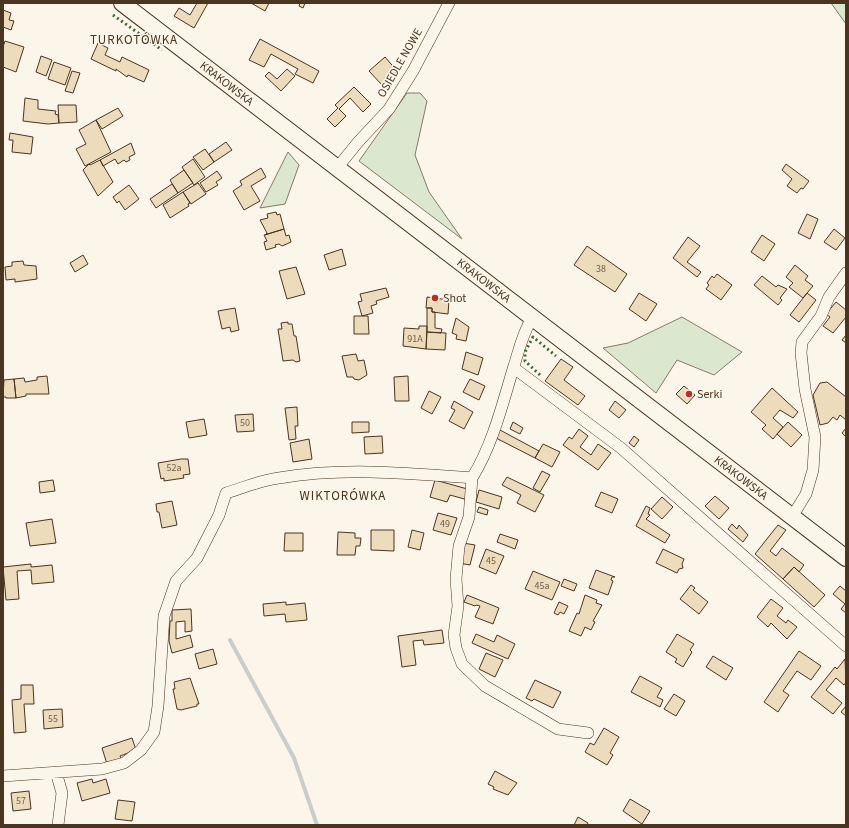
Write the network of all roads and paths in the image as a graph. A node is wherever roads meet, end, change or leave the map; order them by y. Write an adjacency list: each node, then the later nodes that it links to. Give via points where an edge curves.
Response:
1 (122, 3): 3 (main road, KRAKOWSKA)
2 (449, 3): 3 (street, OSIEDLE NOWE, via 413,72 389,109 358,141)
3 (337, 168): 5 (main road, KRAKOWSKA)
4 (846, 273): 8 (street, via 829,297 821,316 802,342 805,389 815,437 813,470 806,494)
5 (532, 318): 6 (street, via 522,335); 8 (main road, KRAKOWSKA)
6 (514, 368): 7 (street, via 483,460); 10 (street, via 621,448)
7 (472, 478): 11 (street, via 469,517 459,546 456,579 458,606 454,635 462,664 485,686 558,729); 12 (street, via 373,470 278,478 226,493 219,515 197,558 176,581 164,616 154,732 141,750 124,764 102,769)
8 (792, 517): 9 (main road, KRAKOWSKA)
9 (846, 558)
10 (846, 646)
11 (588, 733)
12 (56, 772): 13 (street); 14 (street, via 62,793)
13 (3, 776)
14 (58, 825)

